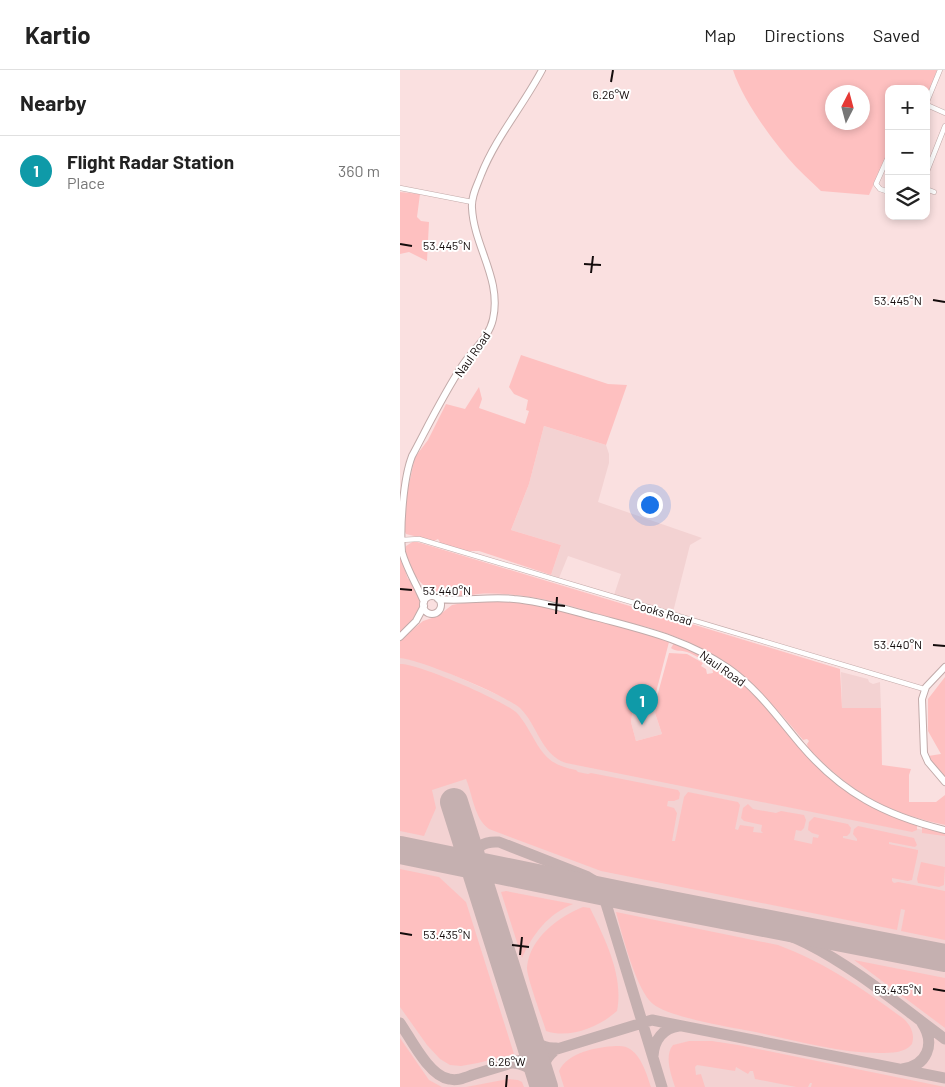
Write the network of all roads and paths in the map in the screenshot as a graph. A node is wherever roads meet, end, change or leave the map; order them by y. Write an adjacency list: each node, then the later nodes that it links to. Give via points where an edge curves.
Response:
1 (542, 70): 13 (street, Naul Road, via 490,153)
2 (940, 70): 3 (street)
3 (930, 96)
4 (930, 106): 5 (street)
5 (945, 113)
6 (945, 126): 8 (street)
7 (885, 164): 11 (street, via 876,184)
8 (930, 164)
9 (400, 188): 13 (street)
10 (930, 190): 12 (street)
11 (885, 191)
12 (934, 192)
13 (472, 202): 14 (street, Naul Road, via 474,222 492,276 494,318 487,334 451,384 412,456 401,511)
14 (400, 540): 15 (street, Naul Road, via 405,562); 24 (street, Cooks Road, via 419,539)
15 (417, 585): 16 (street, Naul Road); 18 (street, Naul Road)
16 (436, 598): 17 (street, Naul Road); 18 (street, via 428,598); 19 (street, via 441,606)
17 (456, 601): 19 (street, Naul Road); 26 (street, Naul Road, via 497,598 536,602 690,646 746,683 807,751 845,787 866,801 906,819)
18 (424, 604): 20 (street); 21 (street)
19 (438, 612): 20 (street)
20 (430, 614): 21 (street)
21 (416, 621): 22 (street)
22 (400, 637)
23 (945, 667): 24 (street)
24 (924, 689): 25 (street, via 924,753)
25 (945, 782)
26 (945, 830)

